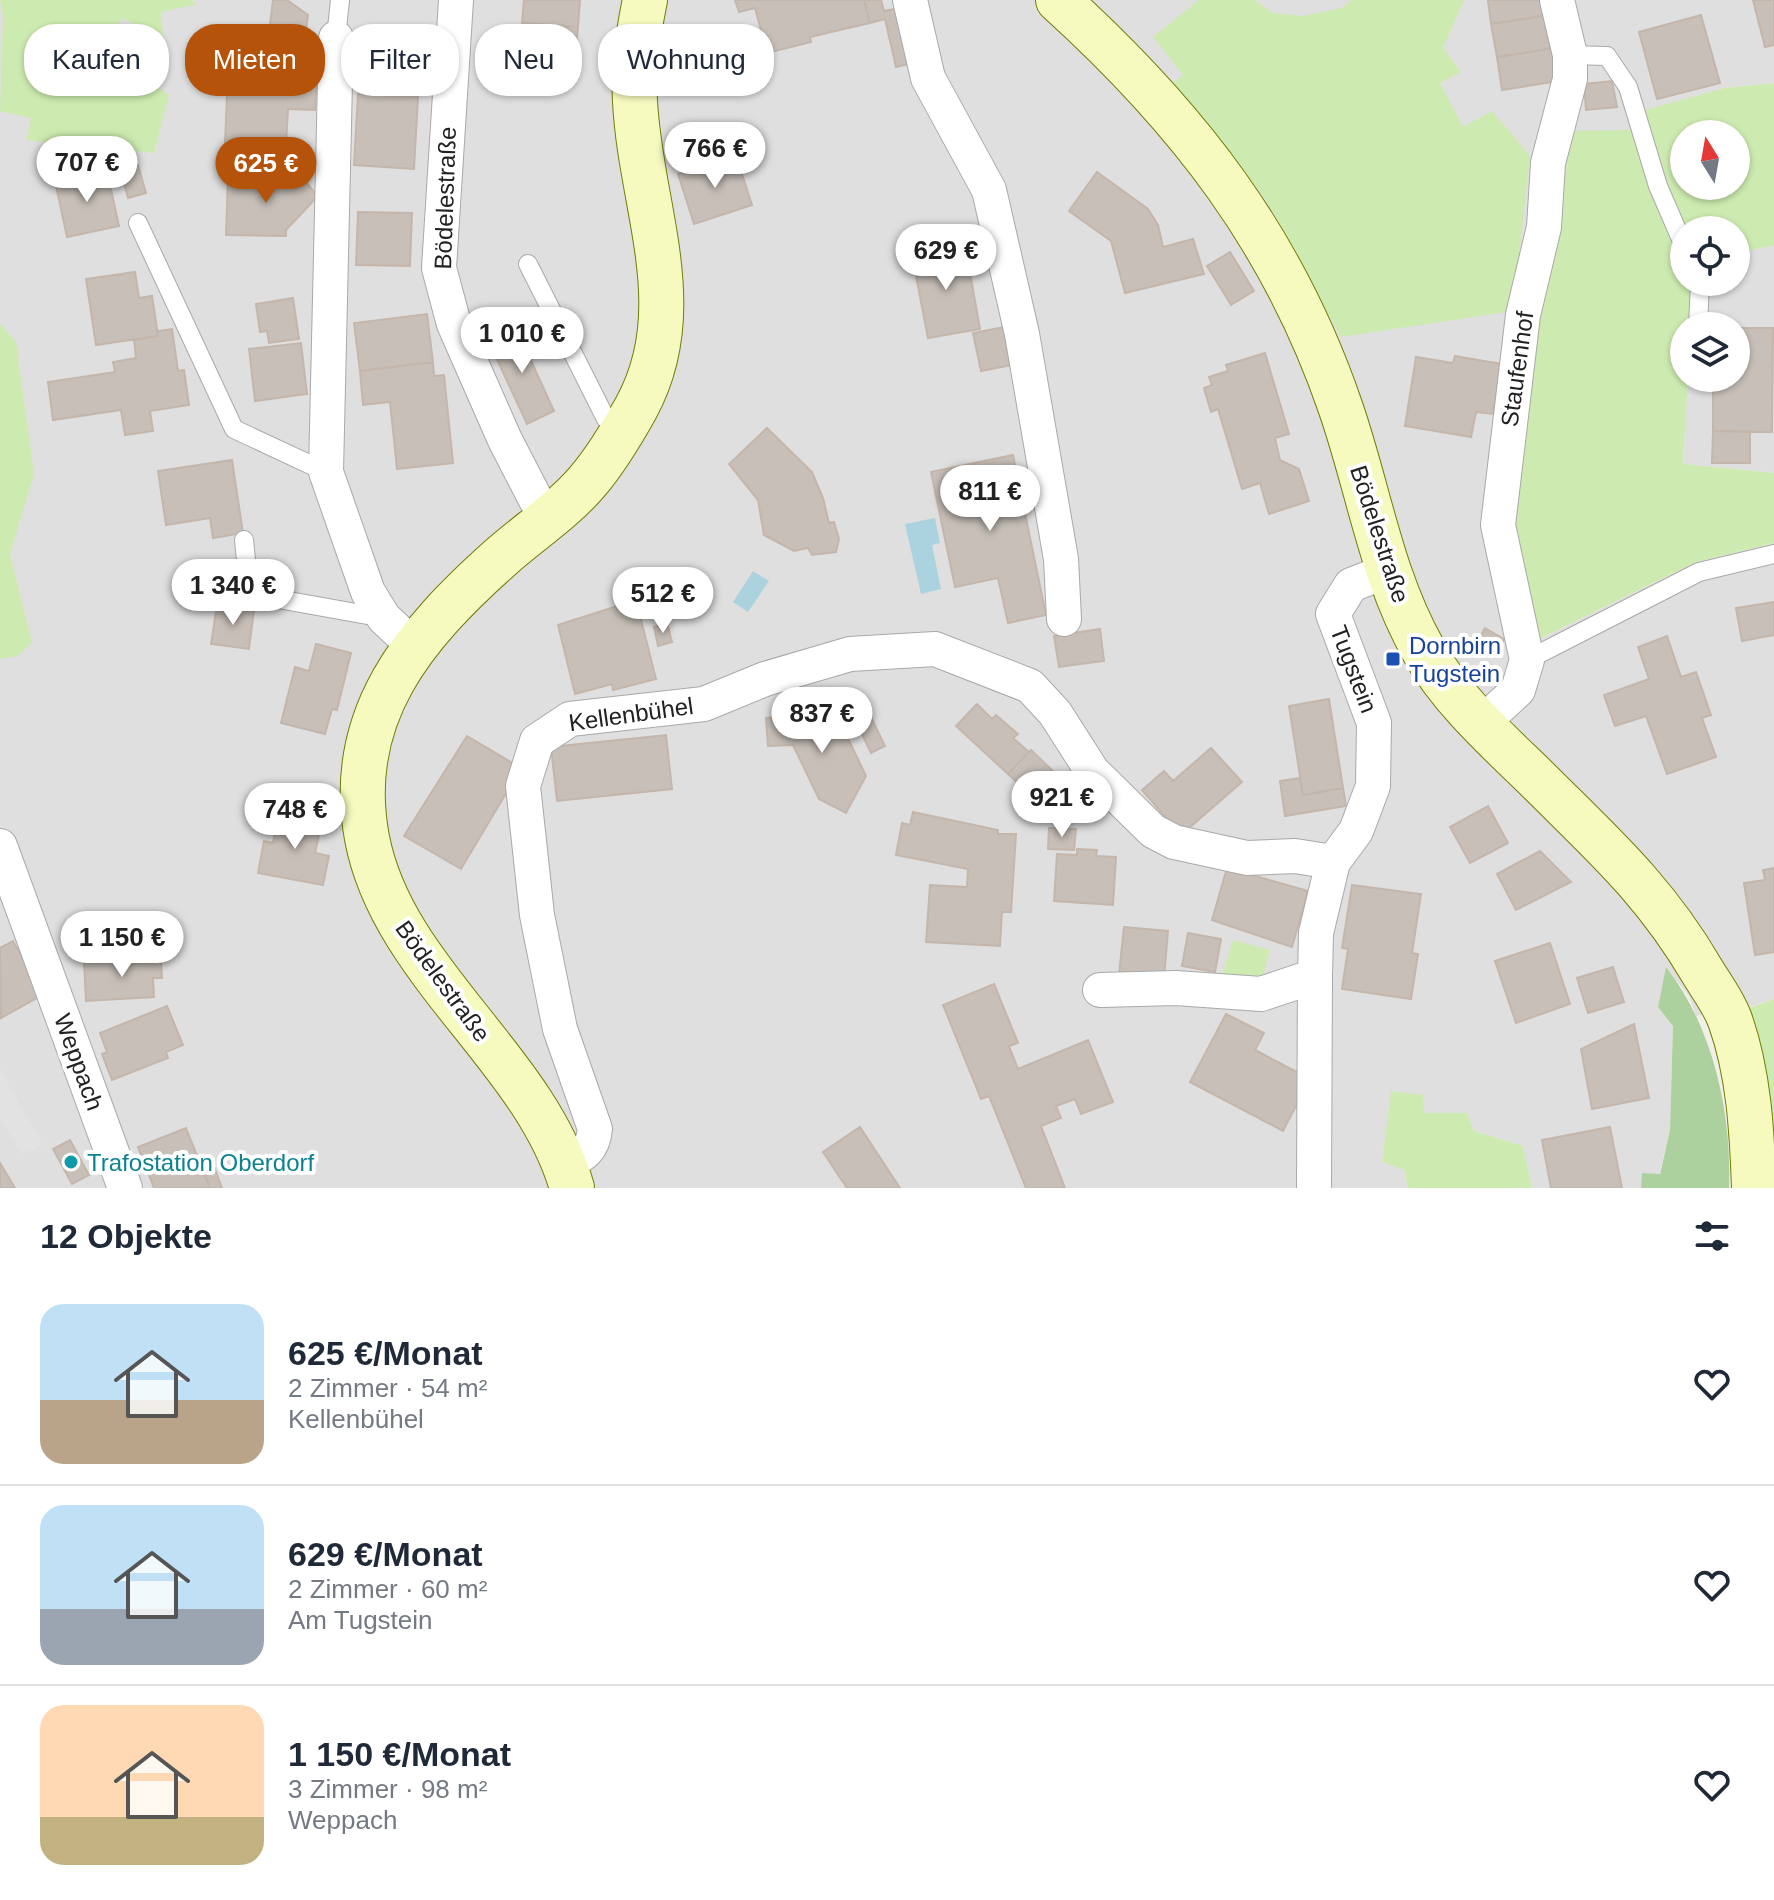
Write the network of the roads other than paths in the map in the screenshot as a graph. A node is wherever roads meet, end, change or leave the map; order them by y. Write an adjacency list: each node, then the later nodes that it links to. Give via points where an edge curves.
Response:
1 (340, 0): 7 (lane)
2 (456, 0): 14 (street, Bödelestraße, via 439,268 454,324 505,440)
3 (645, 0): 12 (main road, Bödelestraße, via 635,50 635,103 660,252 663,306 650,373)
4 (910, 0): 18 (street, via 928,78 989,190 1022,334 1061,559)
5 (1058, 0): 17 (main road, Bödelestraße, via 1110,47 1179,123 1247,210 1321,356)
6 (1557, 0): 8 (street, Staufenhof)
7 (336, 38): 13 (street)
8 (1570, 55): 9 (lane, via 1607,56 1628,87); 20 (street, Staufenhof, via 1570,79 1548,163 1544,227 1523,315 1498,525)
9 (1671, 216)
10 (138, 223): 13 (lane, via 234,429)
11 (528, 264): 12 (lane, via 606,419)
12 (623, 430): 14 (main road, Bödelestraße, via 586,483)
13 (326, 472): 19 (street, via 368,592)
14 (549, 516): 19 (main road, Bödelestraße, via 457,598)
15 (244, 540): 19 (lane, via 247,570 267,597)
16 (1774, 554): 20 (lane, via 1699,572)
17 (1387, 571): 21 (main road, Bödelestraße, via 1424,652); 23 (street, Tugstein, via 1351,585 1333,614 1374,723 1373,786 1356,831)
18 (1064, 619)
19 (399, 632): 27 (main road, Bödelestraße, via 368,745 363,811 374,870 400,923 511,1076)
20 (1527, 660): 21 (street, via 1518,690)
21 (1481, 724): 30 (main road, Bödelestraße, via 1624,864 1673,922 1730,1018 1751,1115)
22 (0, 846): 24 (street, Weppach)
23 (1333, 862): 25 (street, Tugstein, via 1316,933); 27 (street, Kellenbühel, via 1295,856 1247,858 1174,842 1153,831 1092,771 1055,713 1030,686 935,649 850,654 704,704 570,719 537,741 523,786 526,840 551,996 595,1129 594,1144)
24 (12, 925): 28 (street, Weppach)
25 (1315, 976): 26 (street, via 1261,994); 29 (street, Tugstein)
26 (1100, 990)
27 (569, 1176)
28 (125, 1188)
29 (1314, 1188)
30 (1754, 1188)

